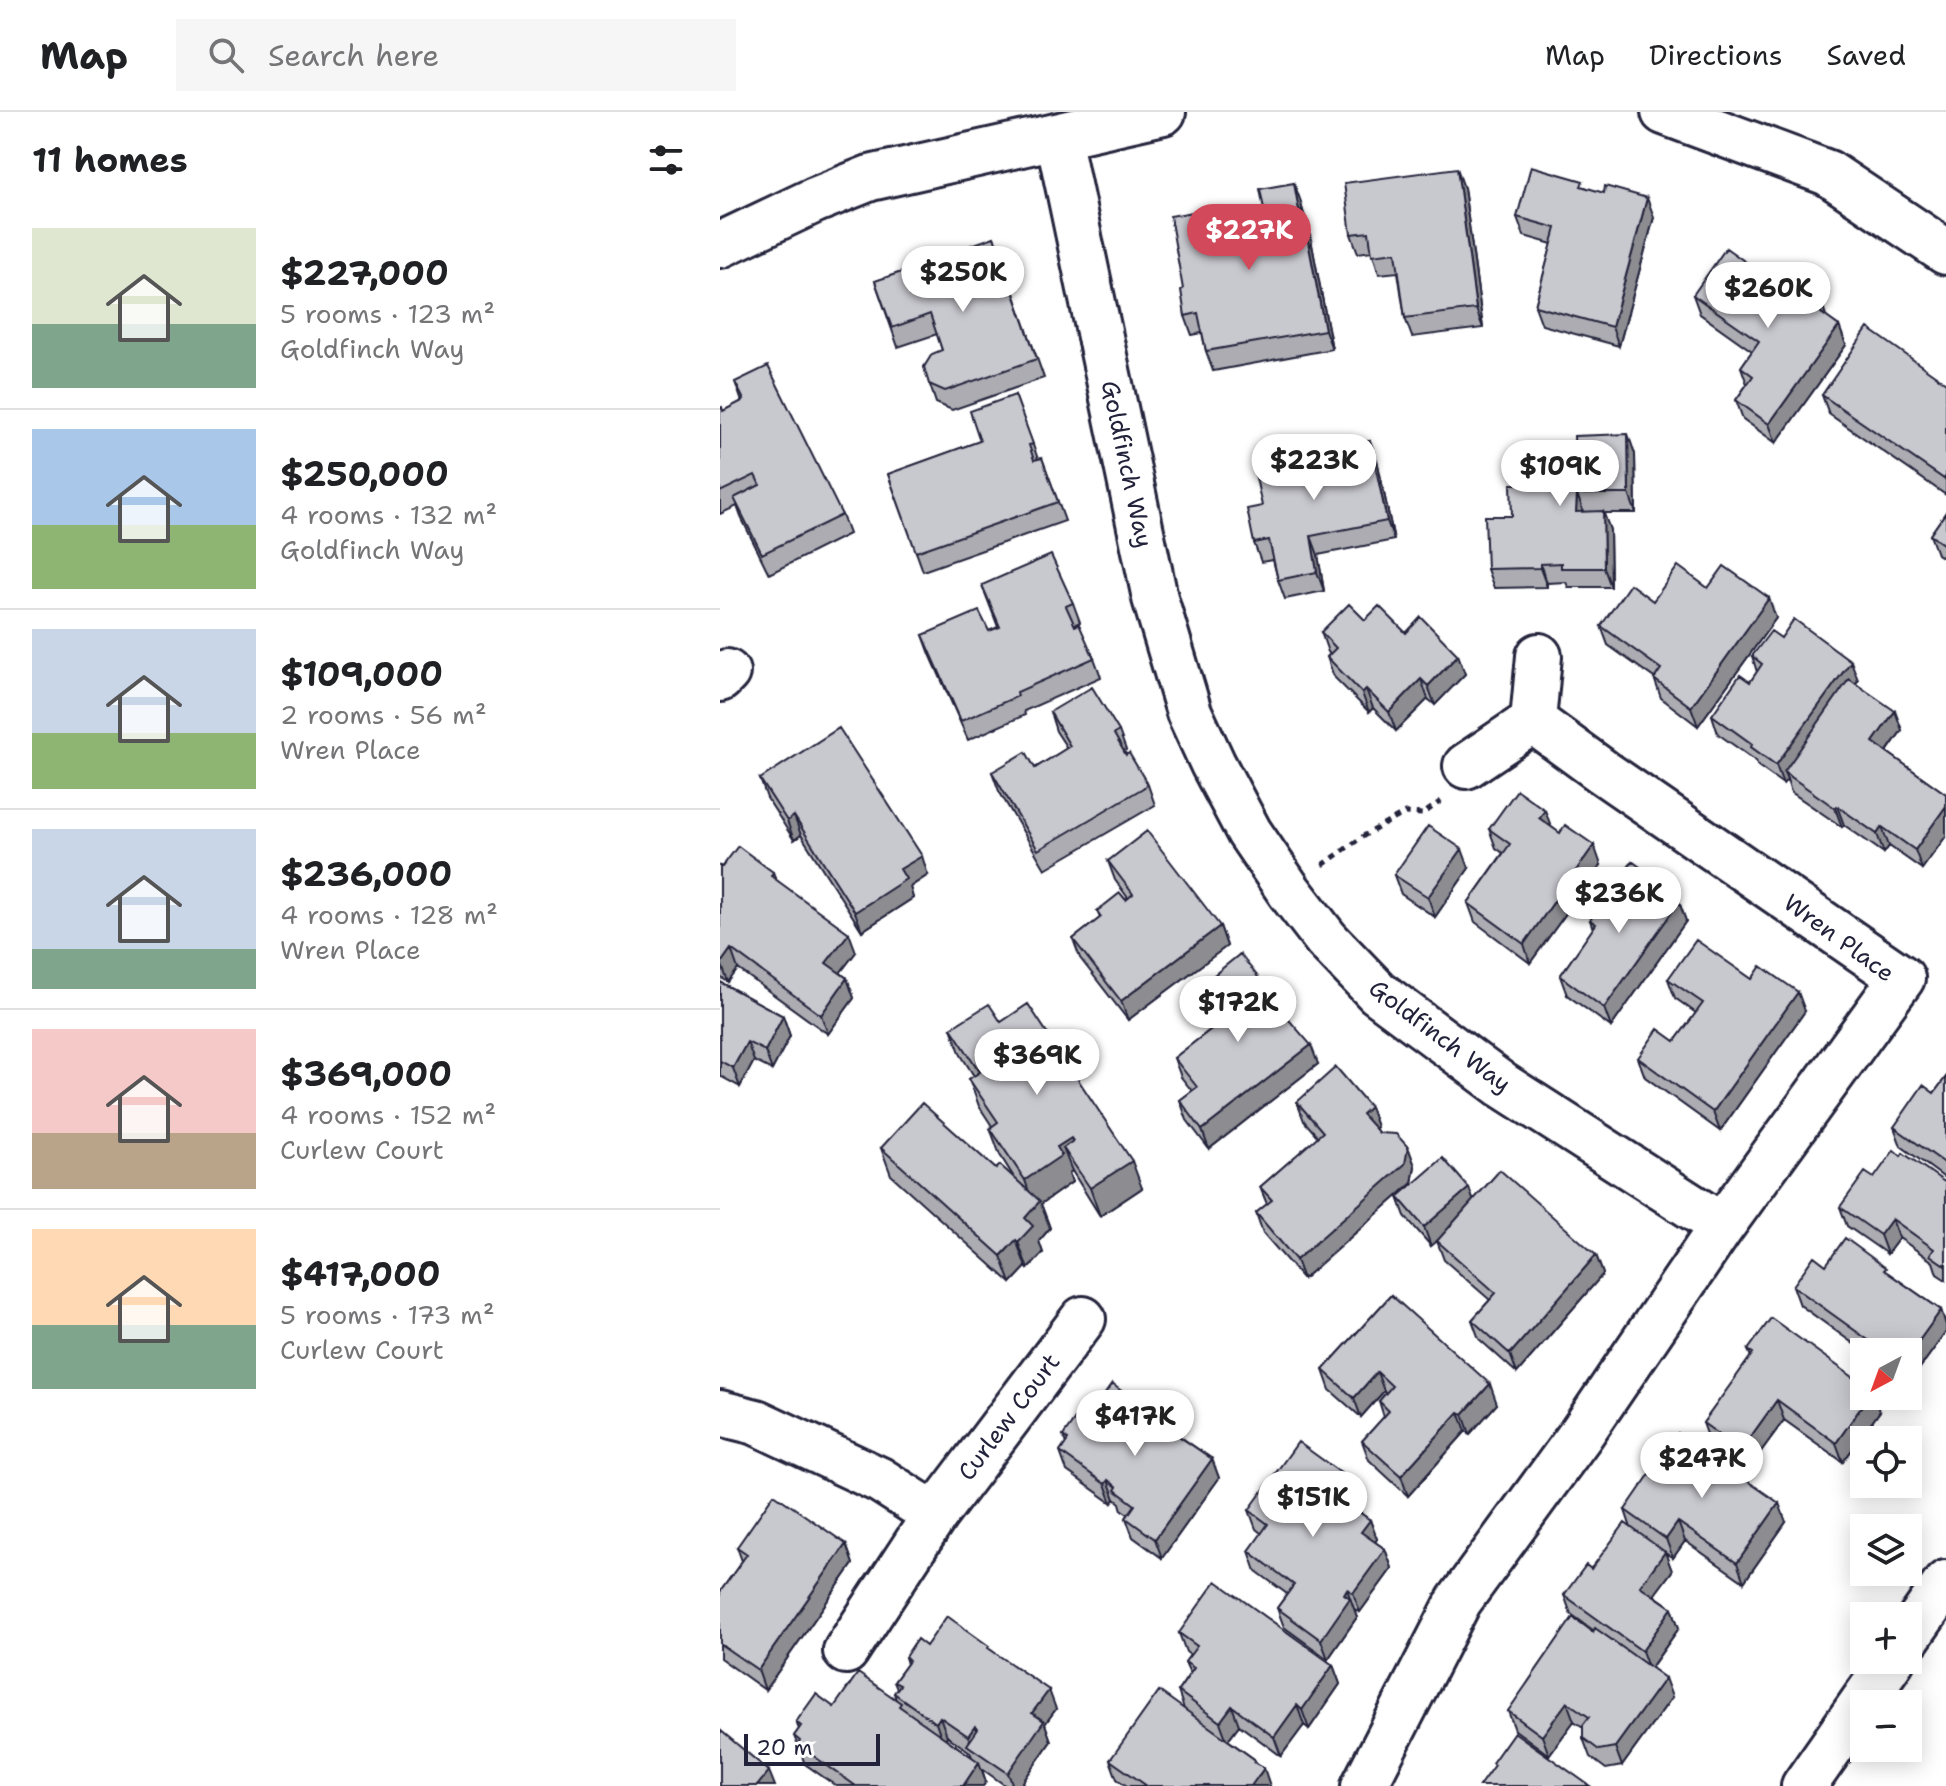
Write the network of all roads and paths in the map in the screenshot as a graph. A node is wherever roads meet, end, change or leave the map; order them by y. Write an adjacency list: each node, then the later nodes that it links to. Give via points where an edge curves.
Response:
1 (1163, 112): 4 (street)
2 (1664, 112): 3 (street)
3 (1750, 127): 6 (street)
4 (1058, 137): 5 (street, via 870,178); 11 (street, Goldfinch Way, via 1155,598 1189,712 1249,832 1326,939 1377,992 1502,1085)
5 (720, 245)
6 (1946, 252)
7 (1539, 656): 8 (street)
8 (1533, 721): 9 (street); 11 (street, Wren Place, via 1902,978)
9 (1466, 766): 10 (path, via 1455,791 1423,814 1405,813)
10 (1316, 870)
11 (1722, 1226): 19 (street, via 1459,1601)
12 (1083, 1319): 14 (street, Curlew Court)
13 (720, 1413): 14 (street, via 756,1422 880,1480)
14 (935, 1515): 17 (street, Curlew Court)
15 (1946, 1583): 16 (street)
16 (1922, 1617)
17 (846, 1651)
18 (1882, 1674): 20 (street)
19 (1364, 1786)
20 (1804, 1786)

